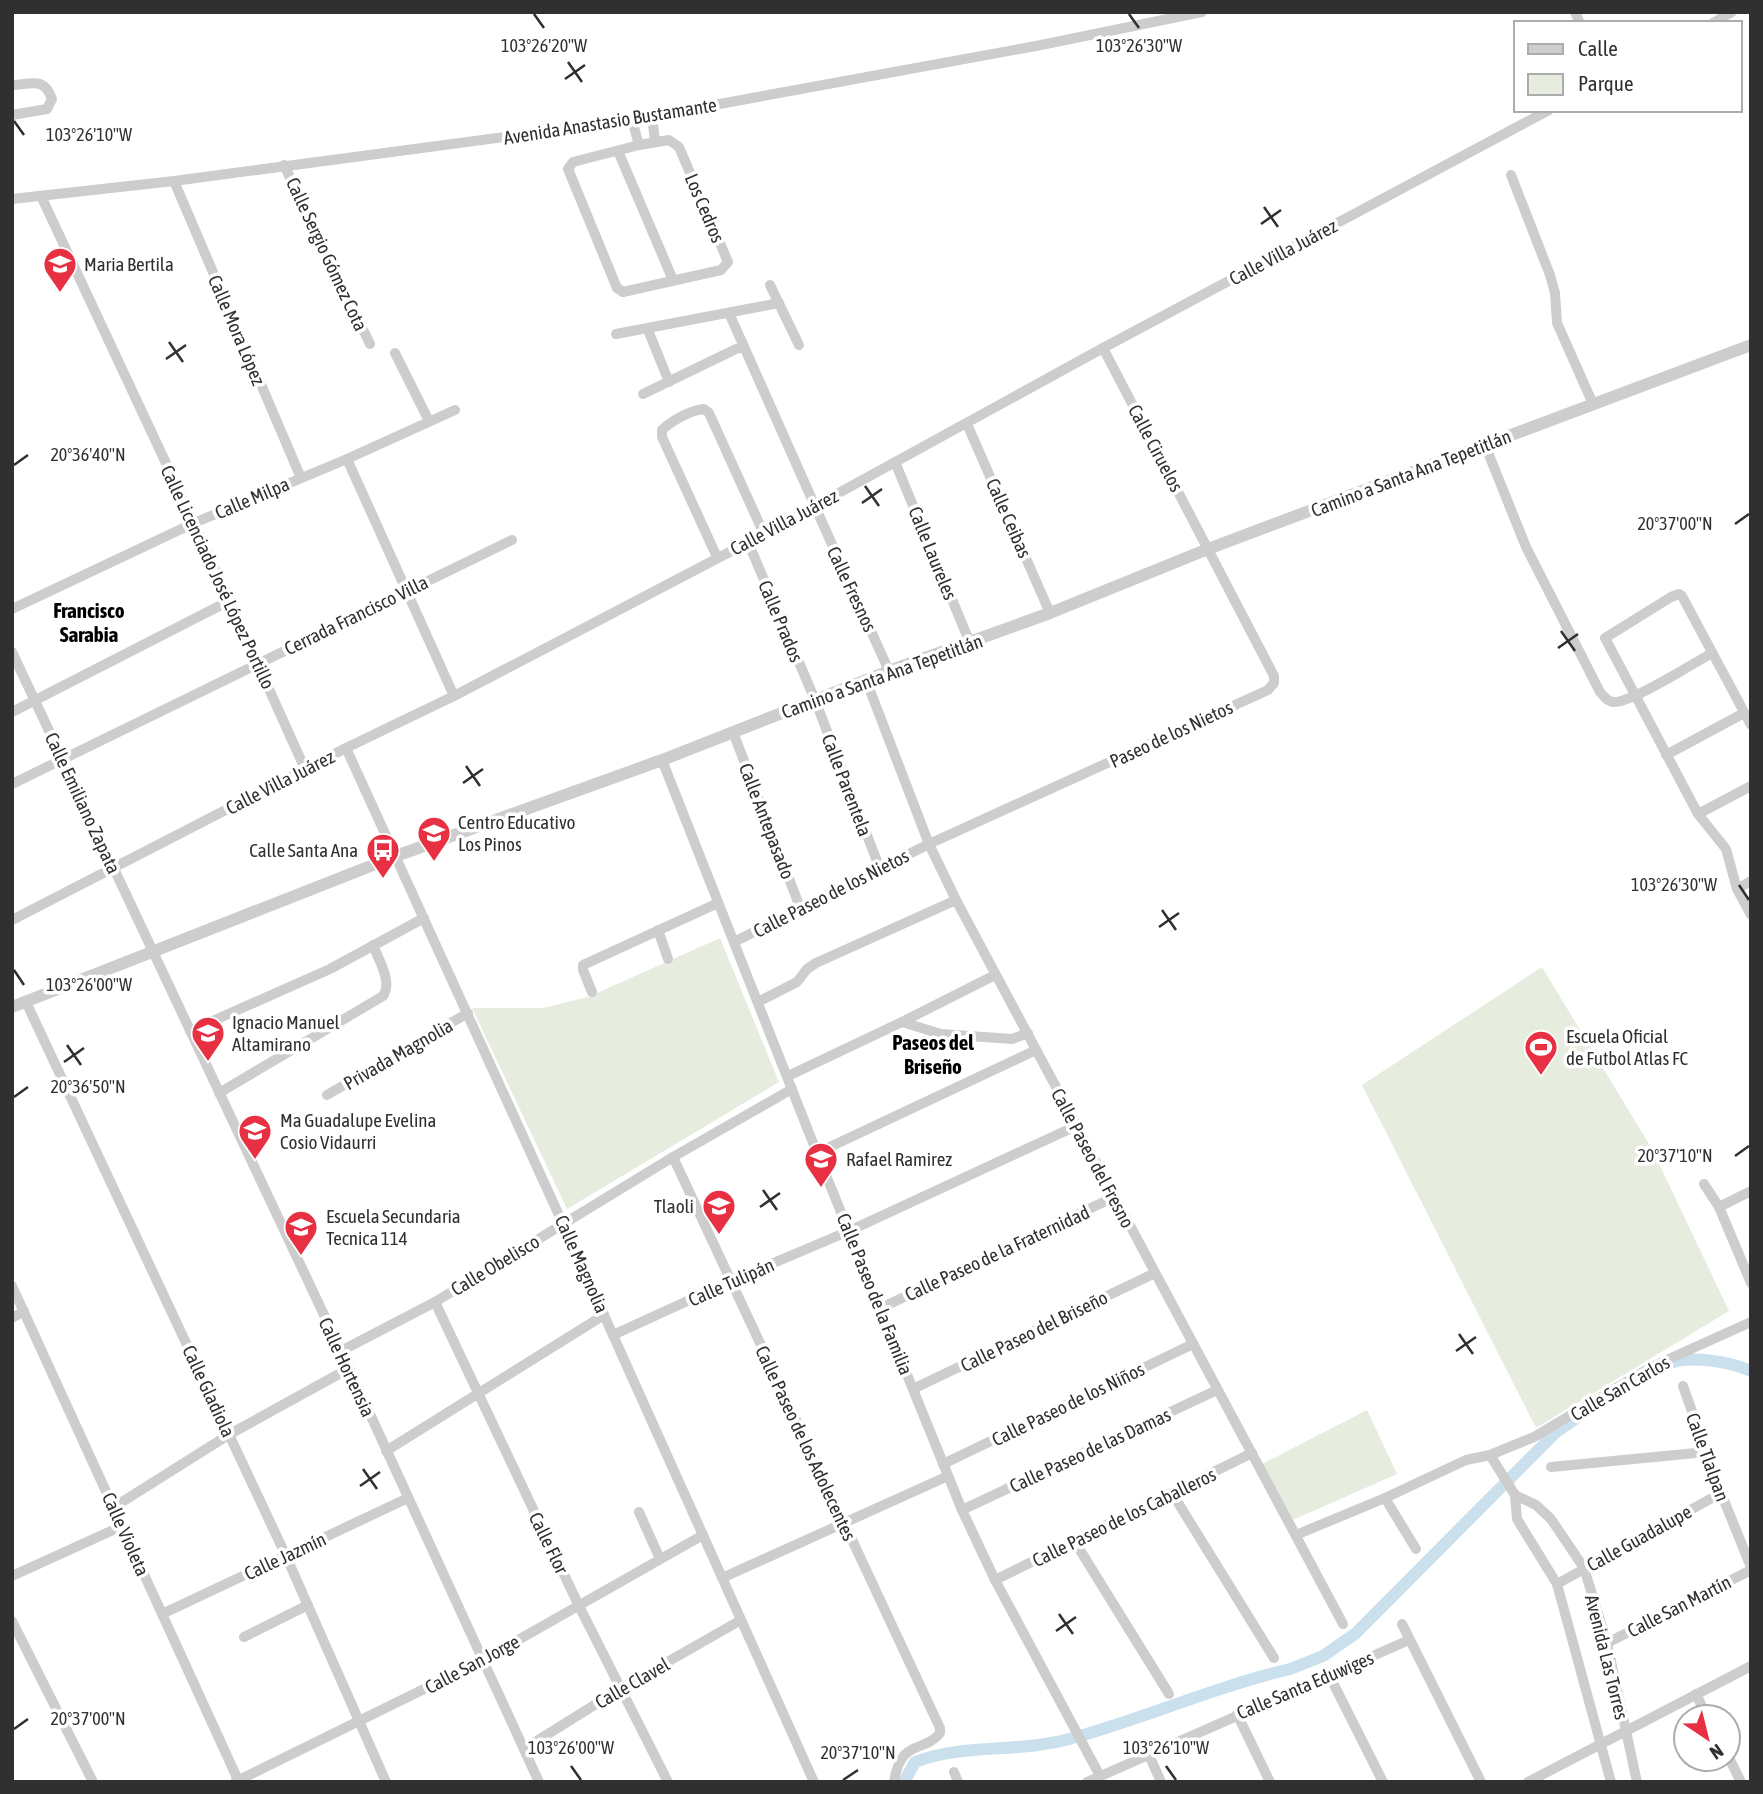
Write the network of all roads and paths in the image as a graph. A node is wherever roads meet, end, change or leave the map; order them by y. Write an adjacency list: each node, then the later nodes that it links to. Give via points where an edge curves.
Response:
1 (1202, 12): 7 (street, Avenida Anastasio Bustamante)
2 (1732, 12): 3 (street)
3 (1716, 21)
4 (12, 85): 6 (street, via 42,83 52,99 47,109)
5 (1545, 112): 27 (street, Calle Villa Juárez)
6 (12, 115)
7 (652, 116): 8 (street, Avenida Anastasio Bustamante); 9 (street)
8 (632, 120): 10 (street); 12 (street, Avenida Anastasio Bustamante)
9 (655, 141): 10 (street, Los Cedros); 17 (street, Los Cedros, via 669,140 679,147 728,262 721,270)
10 (639, 145): 11 (street, Los Cedros)
11 (618, 152): 17 (street); 17 (street, Los Cedros, via 573,162 568,172 616,285 623,292)
12 (284, 165): 14 (street, Avenida Anastasio Bustamante); 23 (street, Calle Sergio Gómez Cota)
13 (1511, 175): 31 (street, via 1550,275 1557,323)
14 (174, 181): 15 (street, Avenida Anastasio Bustamante); 38 (street, Calle Mora López)
15 (41, 196): 16 (street, Avenida Anastasio Bustamante); 40 (street, Calle Licenciado José López Portillo)
16 (12, 199)
17 (673, 280)
18 (770, 285): 19 (street)
19 (779, 303): 20 (street); 24 (street)
20 (729, 313): 21 (street); 26 (street, Calle Fresnos)
21 (648, 330): 22 (street); 29 (street)
22 (616, 334)
23 (370, 344)
24 (799, 345)
25 (1751, 345): 31 (street, Camino a Santa Ana Tepetitlán)
26 (744, 348): 29 (street); 39 (street, Calle Fresnos)
27 (1103, 348): 34 (street, Calle Villa Juárez); 44 (street, Calle Ciruelos)
28 (395, 352): 33 (street)
29 (668, 382): 30 (street)
30 (643, 394)
31 (1592, 404): 35 (street, Camino a Santa Ana Tepetitlán)
32 (455, 410): 33 (street, Calle Milpa)
33 (429, 421): 36 (street, Calle Milpa)
34 (967, 424): 37 (street, Calle Villa Juárez); 49 (street, Calle Ceibas)
35 (1485, 445): 44 (street, Camino a Santa Ana Tepetitlán); 57 (street, via 1526,547 1600,692 1615,702)
36 (347, 459): 38 (street, Calle Milpa); 46 (street)
37 (895, 462): 39 (street, Calle Villa Juárez); 50 (street, Calle Laureles)
38 (301, 478): 40 (street, Calle Milpa)
39 (814, 508): 41 (street, Calle Villa Juárez); 54 (street, Calle Fresnos)
40 (194, 523): 47 (street, Calle Licenciado José López Portillo); 48 (street, Calle Milpa)
41 (764, 534): 43 (street, Calle Villa Juárez); 45 (street, via 709,413 698,409 666,426 662,437)
42 (512, 540): 46 (street, Cerrada Francisco Villa)
43 (748, 542): 45 (street, Calle Villa Juárez); 59 (street, Calle Prados)
44 (1208, 549): 49 (street, Camino a Santa Ana Tepetitlán); 72 (street, Paseo de los Nietos, via 1274,676 1271,687)
45 (717, 558): 56 (street, Calle Villa Juárez)
46 (405, 592): 53 (street, Cerrada Francisco Villa); 56 (street)
47 (229, 601): 53 (street, Calle Licenciado José López Portillo); 58 (street)
48 (12, 609)
49 (1050, 613): 50 (street, Camino a Santa Ana Tepetitlán)
50 (970, 643): 54 (street, Camino a Santa Ana Tepetitlán)
51 (12, 652): 58 (street, Calle Emiliano Zapata)
52 (1712, 653): 57 (street); 57 (street, via 1684,599 1679,594 1671,597 1605,638); 61 (street)
53 (257, 662): 66 (street, Cerrada Francisco Villa); 68 (street, Calle Licenciado José López Portillo)
54 (889, 671): 55 (street, Camino a Santa Ana Tepetitlán)
55 (866, 680): 59 (street, Camino a Santa Ana Tepetitlán); 72 (street, Calle Paseo del Fresno)
56 (454, 696): 64 (street, Calle Villa Juárez)
57 (1634, 696): 65 (street)
58 (34, 700): 60 (street); 66 (street, Calle Emiliano Zapata)
59 (815, 700): 63 (street, Camino a Santa Ana Tepetitlán); 75 (street, Calle Parentela)
60 (12, 712)
61 (1744, 713): 62 (street); 65 (street)
62 (1751, 725)
63 (733, 732): 67 (street, Camino a Santa Ana Tepetitlán); 80 (street, Calle Antepasado)
64 (346, 748): 68 (street, Calle Villa Juárez); 73 (street, Calle Magnolia)
65 (1666, 755): 71 (street)
66 (62, 759): 69 (street, Cerrada Francisco Villa); 74 (street, Calle Emiliano Zapata)
67 (662, 760): 73 (street, Camino a Santa Ana Tepetitlán); 79 (street, Calle Paseo de la Familia)
68 (305, 769): 74 (street, Calle Villa Juárez)
69 (12, 784)
70 (1751, 786): 71 (street)
71 (1698, 814): 77 (street, via 1726,849)
72 (929, 844): 75 (street, Calle Paseo de los Nietos); 78 (street, Calle Paseo del Fresno)
73 (396, 856): 82 (street, Calle Magnolia); 87 (street, Camino a Santa Ana Tepetitlán)
74 (113, 867): 83 (street, Calle Villa Juárez); 87 (street, Calle Emiliano Zapata)
75 (880, 869): 80 (street, Calle Paseo de los Nietos)
76 (1751, 881): 77 (street)
77 (1737, 889): 81 (street)
78 (956, 900): 89 (street, Calle Paseo del Fresno); 92 (street, via 816,963 797,982)
79 (718, 903): 84 (street); 85 (street, Calle Paseo de la Familia)
80 (801, 910): 85 (street, Calle Paseo de los Nietos)
81 (1751, 915)
82 (424, 918): 86 (street); 94 (street, Calle Magnolia)
83 (12, 919)
84 (658, 930): 88 (street); 90 (street, via 583,964)
85 (734, 942): 92 (street, Calle Paseo de la Familia)
86 (373, 944): 96 (street, via 330,969); 101 (street, via 387,983 383,996)
87 (153, 953): 91 (street, Camino a Santa Ana Tepetitlán); 96 (street, Calle Hortensia)
88 (668, 959)
89 (995, 975): 95 (street); 97 (street, Calle Paseo del Fresno)
90 (592, 992)
91 (26, 1002): 93 (street, Camino a Santa Ana Tepetitlán); 130 (street, Calle Gladiola)
92 (758, 1002): 99 (street, Calle Paseo de la Familia)
93 (12, 1007)
94 (468, 1013): 102 (street, Privada Magnolia); 110 (street, Calle Magnolia)
95 (902, 1023): 97 (street, via 941,1034 1013,1039); 99 (street)
96 (190, 1031): 101 (street, Calle Hortensia)
97 (1028, 1033): 98 (street, Calle Paseo del Fresno)
98 (1036, 1050): 103 (street, Calle Paseo del Fresno); 104 (street)
99 (788, 1076): 100 (street, Calle Paseo de la Familia)
100 (792, 1089): 104 (street, Calle Paseo de la Familia); 105 (street, Calle Obelisco)
101 (219, 1093): 124 (street, Calle Hortensia)
102 (327, 1095)
103 (1076, 1126): 108 (street, Calle Paseo del Fresno); 111 (street, Calle Tulipán)
104 (817, 1153): 111 (street, Calle Paseo de la Familia)
105 (673, 1157): 110 (street, Calle Obelisco); 113 (street, Calle Paseo de los Adolecentes)
106 (1704, 1184): 109 (street)
107 (1751, 1191): 109 (street)
108 (1114, 1197): 112 (street, Calle Paseo del Fresno); 117 (street, Calle Paseo de la Fraternidad)
109 (1719, 1207): 114 (street)
110 (564, 1224): 116 (street, Calle Obelisco); 119 (street, Calle Magnolia)
111 (849, 1231): 113 (street, Calle Tulipán); 117 (street, Calle Paseo de la Familia)
112 (1154, 1273): 123 (street, Calle Paseo del Fresno); 127 (street, Calle Paseo del Briseño)
113 (731, 1281): 122 (street, Calle Tulipán); 148 (street, Calle Paseo de los Adolecentes)
114 (1751, 1283)
115 (12, 1286): 118 (street, Calle Violeta)
116 (435, 1302): 124 (street, Calle Obelisco); 129 (street, Calle Flor)
117 (881, 1308): 127 (street, Calle Paseo de la Familia)
118 (24, 1311): 120 (street); 144 (street, Calle Violeta)
119 (604, 1315): 122 (street, Calle Magnolia); 129 (street)
120 (12, 1318)
121 (1751, 1322): 134 (street, Calle San Carlos, via 1651,1367 1534,1437)
122 (613, 1335): 150 (street, Calle Magnolia)
123 (1193, 1344): 128 (street, Calle Paseo del Fresno); 135 (street, Calle Paseo de los Niños)
124 (341, 1351): 125 (street, Calle Hortensia)
125 (348, 1368): 130 (street); 131 (street, Calle Hortensia)
126 (1683, 1386): 132 (street, Calle Tlalpan)
127 (913, 1389): 135 (street, Calle Paseo de la Familia)
128 (1217, 1390): 133 (street, Calle Paseo del Fresno); 145 (street, Calle Paseo de las Damas)
129 (477, 1394): 131 (street); 163 (street, Calle Flor)
130 (230, 1434): 144 (street); 154 (street, Calle Gladiola)
131 (386, 1451): 141 (street, Calle Hortensia)
132 (1706, 1452): 136 (street); 140 (street, Calle Tlalpan)
133 (1252, 1453): 139 (street, Calle Paseo de los Caballeros); 151 (street, Calle Paseo del Fresno)
134 (1490, 1455): 138 (street, Avenida Las Torres); 142 (street, Calle San Carlos, via 1466,1460)
135 (943, 1464): 137 (street, Calle Paseo de la Familia)
136 (1550, 1467)
137 (948, 1476): 145 (street, Calle Paseo de la Familia); 148 (street)
138 (1512, 1490): 143 (street, Avenida Las Torres); 147 (street, Avenida Las Torres)
139 (1172, 1493): 152 (street, Calle Paseo de los Caballeros); 172 (street)
140 (1721, 1493): 156 (street, Calle Guadalupe); 157 (street, Calle Tlalpan)
141 (408, 1498): 154 (street, Calle Jazmín); 173 (street, Calle Hortensia)
142 (1385, 1498): 151 (street, Calle San Carlos); 153 (street)
143 (1536, 1505): 147 (street); 156 (street, Avenida Las Torres)
144 (114, 1507): 149 (street, Calle Violeta)
145 (962, 1510): 160 (street, Calle Paseo de la Familia)
146 (639, 1512): 155 (street)
147 (1517, 1519): 161 (street, Avenida Las Torres)
148 (843, 1524): 159 (street); 193 (street, Calle Paseo de los Adolecentes, via 940,1728 938,1737 905,1754)
149 (122, 1526): 158 (street); 164 (street, Calle Violeta)
150 (703, 1535): 155 (street, Calle San Jorge); 159 (street, Calle Magnolia)
151 (1296, 1535): 167 (street, Calle Paseo del Fresno)
152 (1075, 1542): 160 (street, Calle Paseo de los Caballeros); 177 (street)
153 (1416, 1549)
154 (286, 1556): 162 (street, Calle Gladiola); 164 (street, Calle Jazmín)
155 (660, 1559): 163 (street, Calle San Jorge)
156 (1584, 1568): 161 (street, Calle Guadalupe); 171 (street, Avenida Las Torres)
157 (1751, 1568): 171 (street, Calle San Martín)
158 (12, 1576)
159 (722, 1578): 165 (street, Calle Magnolia)
160 (995, 1580): 186 (street, Calle Paseo de la Familia)
161 (1558, 1584): 183 (street, Avenida Las Torres)
162 (308, 1605): 169 (street); 181 (street, Calle Gladiola)
163 (579, 1606): 173 (street, Calle San Jorge); 176 (street, Calle Flor)
164 (162, 1614): 187 (street, Calle Violeta)
165 (741, 1620): 176 (street, Calle Clavel); 192 (street, Calle Magnolia)
166 (12, 1621): 188 (street)
167 (1343, 1624)
168 (1402, 1625): 170 (street)
169 (244, 1637)
170 (1409, 1640): 175 (street, Calle Santa Eduwiges); 198 (street)
171 (1607, 1643): 182 (street, Avenida Las Torres)
172 (1274, 1658)
173 (483, 1660): 181 (street, Calle San Jorge); 184 (street, Calle Hortensia)
174 (1751, 1666): 178 (street)
175 (1329, 1675): 180 (street, Calle Santa Eduwiges); 197 (street)
176 (620, 1689): 184 (street, Calle Clavel); 191 (street, Calle Flor)
177 (1169, 1694)
178 (1696, 1695): 179 (street); 182 (street)
179 (1700, 1703)
180 (1237, 1714): 185 (street, Calle Santa Eduwiges); 196 (street)
181 (359, 1721): 187 (street, Calle San Jorge); 189 (street, Calle Gladiola)
182 (1625, 1732): 183 (street); 201 (street, Avenida Las Torres)
183 (1602, 1743): 199 (street); 200 (street, Avenida Las Torres)
184 (524, 1749): 190 (street, Calle Hortensia)
185 (1149, 1755): 186 (street, Calle Santa Eduwiges); 195 (street)
186 (1100, 1776): 194 (street, Calle Santa Eduwiges)
187 (237, 1781)
188 (93, 1782)
189 (386, 1782)
190 (539, 1782)
191 (668, 1782)
192 (814, 1782)
193 (894, 1782)
194 (1087, 1782)
195 (1161, 1782)
196 (1270, 1782)
197 (1383, 1782)
198 (1481, 1782)
199 (1528, 1782)
200 (1611, 1782)
201 (1637, 1782)

